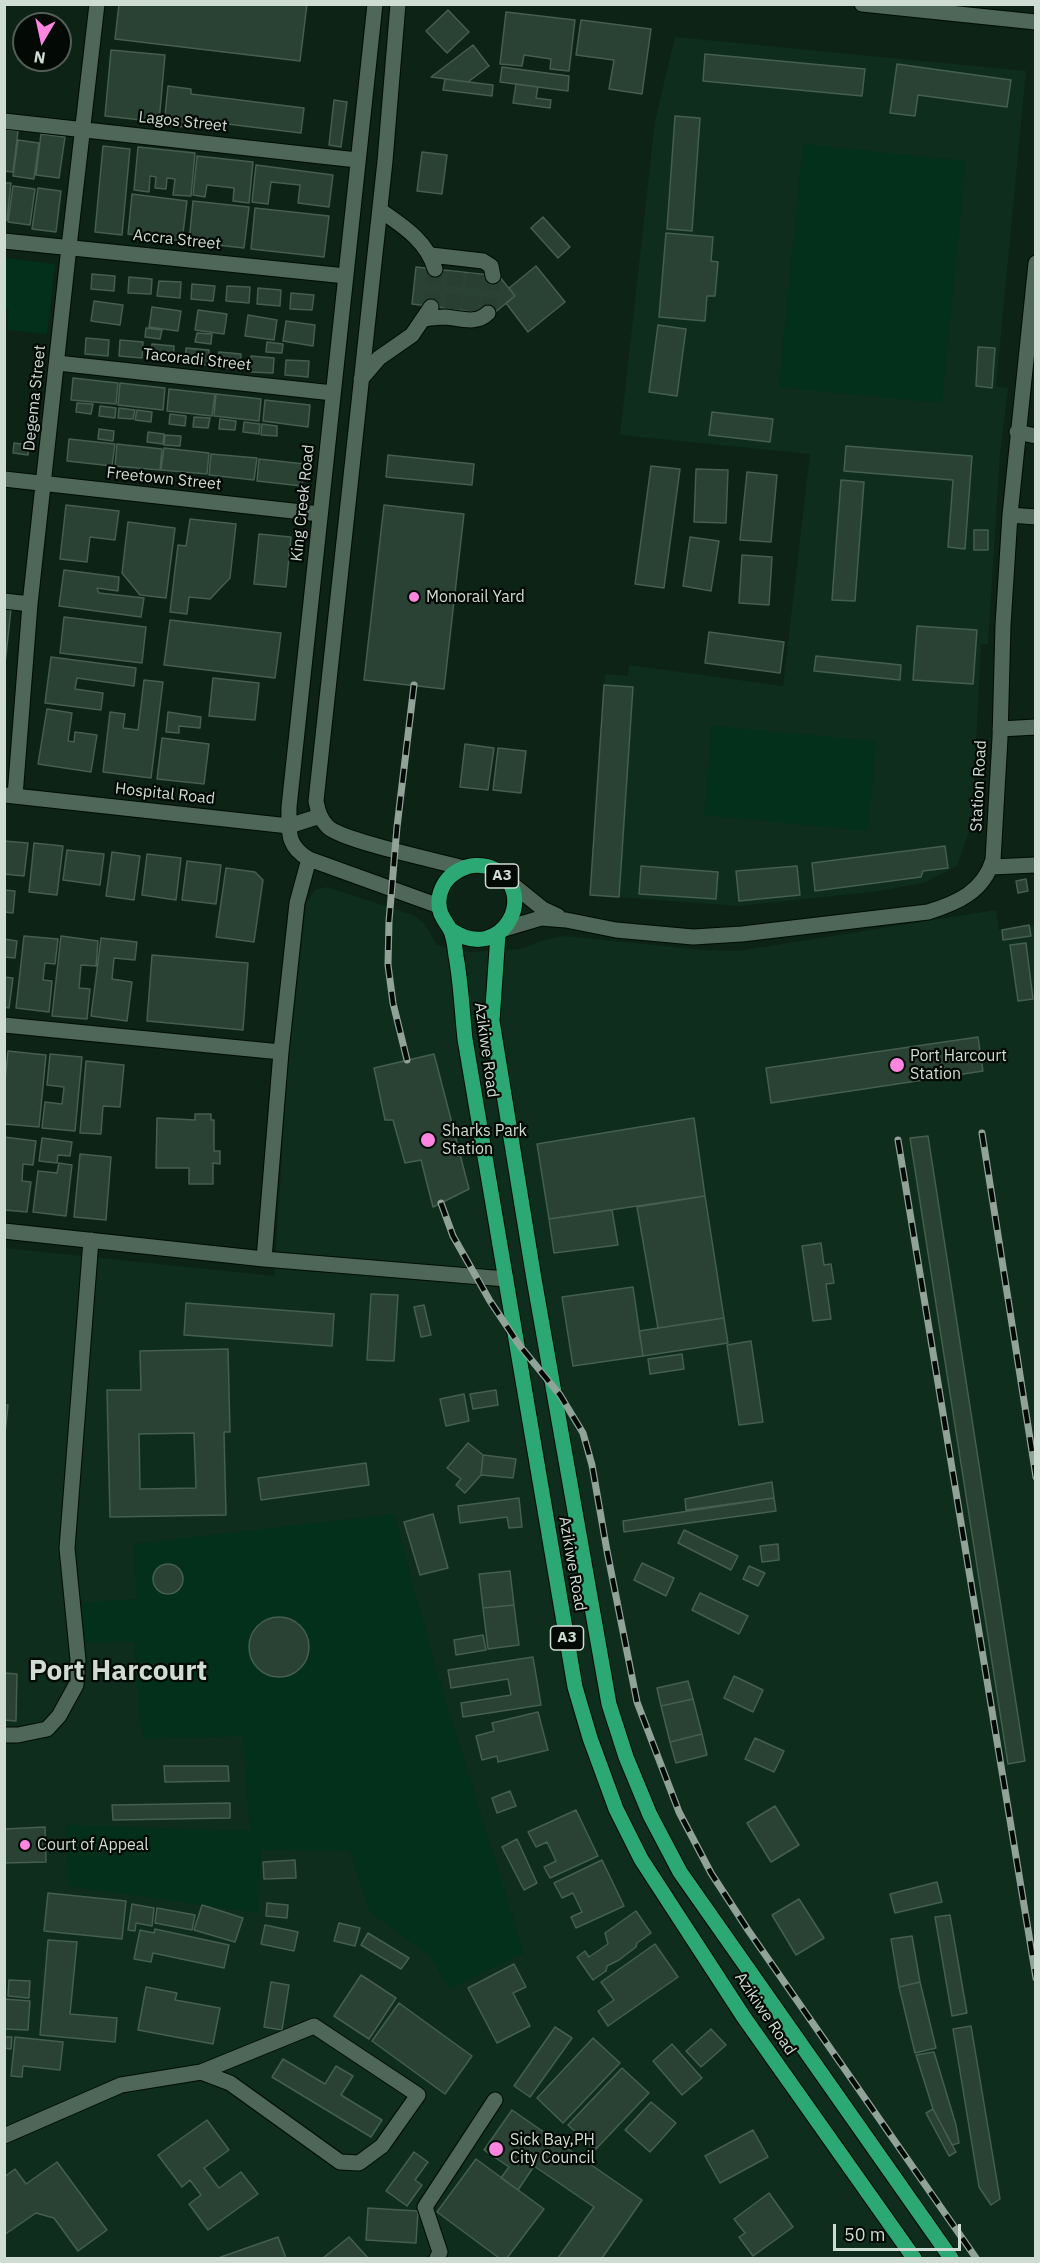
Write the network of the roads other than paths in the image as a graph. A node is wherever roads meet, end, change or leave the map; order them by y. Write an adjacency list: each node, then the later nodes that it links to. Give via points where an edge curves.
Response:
1 (98, 4): 7 (street, Degema Street)
2 (375, 4): 8 (street, King Creek Road)
3 (398, 4): 9 (street)
4 (862, 4): 5 (street)
5 (1035, 22)
6 (4, 121): 7 (street, Lagos Street)
7 (84, 129): 8 (street, Lagos Street); 11 (street, Degema Street)
8 (357, 160): 13 (street, King Creek Road)
9 (380, 210): 14 (street, via 404,226 433,262 474,267 483,261 491,266); 17 (street)
10 (4, 241): 11 (street, Accra Street)
11 (69, 247): 13 (street, Accra Street); 16 (street, Degema Street)
12 (1035, 263): 19 (street, Station Road)
13 (346, 276): 18 (street, King Creek Road)
14 (493, 276)
15 (488, 314): 17 (street, via 482,319 428,313 412,335 379,358)
16 (57, 363): 18 (street, Tacoradi Street); 22 (street, Degema Street)
17 (361, 380): 31 (street, via 316,801)
18 (333, 393): 23 (street, King Creek Road)
19 (1017, 432): 20 (street); 24 (street, Station Road)
20 (1035, 436)
21 (4, 479): 22 (street, Freetown Street)
22 (44, 483): 23 (street, Freetown Street); 27 (street, Degema Street)
23 (320, 514): 32 (street, King Creek Road)
24 (1010, 515): 25 (street); 29 (street, Station Road)
25 (1035, 517)
26 (4, 601): 27 (street)
27 (30, 604): 30 (street, Degema Street)
28 (1035, 727): 29 (street)
29 (1000, 729): 36 (street, Station Road)
30 (10, 795): 32 (street, Hospital Road)
31 (320, 816): 32 (street, Hospital Road); 35 (street, via 329,828 354,838)
32 (289, 826): 33 (street, King Creek Road, via 291,844)
33 (309, 859): 38 (street, King Creek Road); 43 (street, via 297,903)
34 (1035, 865): 36 (street)
35 (464, 867): 37 (main road, A3, via 487,867); 38 (main road, A3, via 442,887)
36 (991, 867): 39 (street, via 977,888 956,903 904,915 693,937 616,930)
37 (507, 880): 39 (street, via 543,909); 41 (main road, A3, via 514,894 514,907)
38 (439, 906): 40 (main road, A3, via 441,918)
39 (566, 920): 41 (street, via 541,918)
40 (451, 930): 41 (main road, via 474,940); 47 (main road, Azikiwe Road / A3, via 465,1039)
41 (501, 932): 54 (main road, Azikiwe Road / A3, via 492,1022 609,1704 626,1757 680,1872)
42 (4, 1025): 43 (street)
43 (280, 1052): 46 (street)
44 (4, 1231): 45 (street)
45 (91, 1240): 46 (street); 48 (street, via 67,1548 78,1660 76,1685 47,1729)
46 (264, 1259): 47 (street)
47 (506, 1279): 53 (main road, Azikiwe Road / A3, via 575,1687 616,1809 641,1859 743,2016)
48 (4, 1735)
49 (201, 2072): 49 (street, via 230,2083 340,2162 359,2163 382,2146 418,2095 314,2026); 51 (street, via 122,2085)
50 (495, 2100): 52 (street, via 425,2207 440,2252)
51 (6, 2134)
52 (437, 2259)
53 (914, 2259)
54 (951, 2259)

